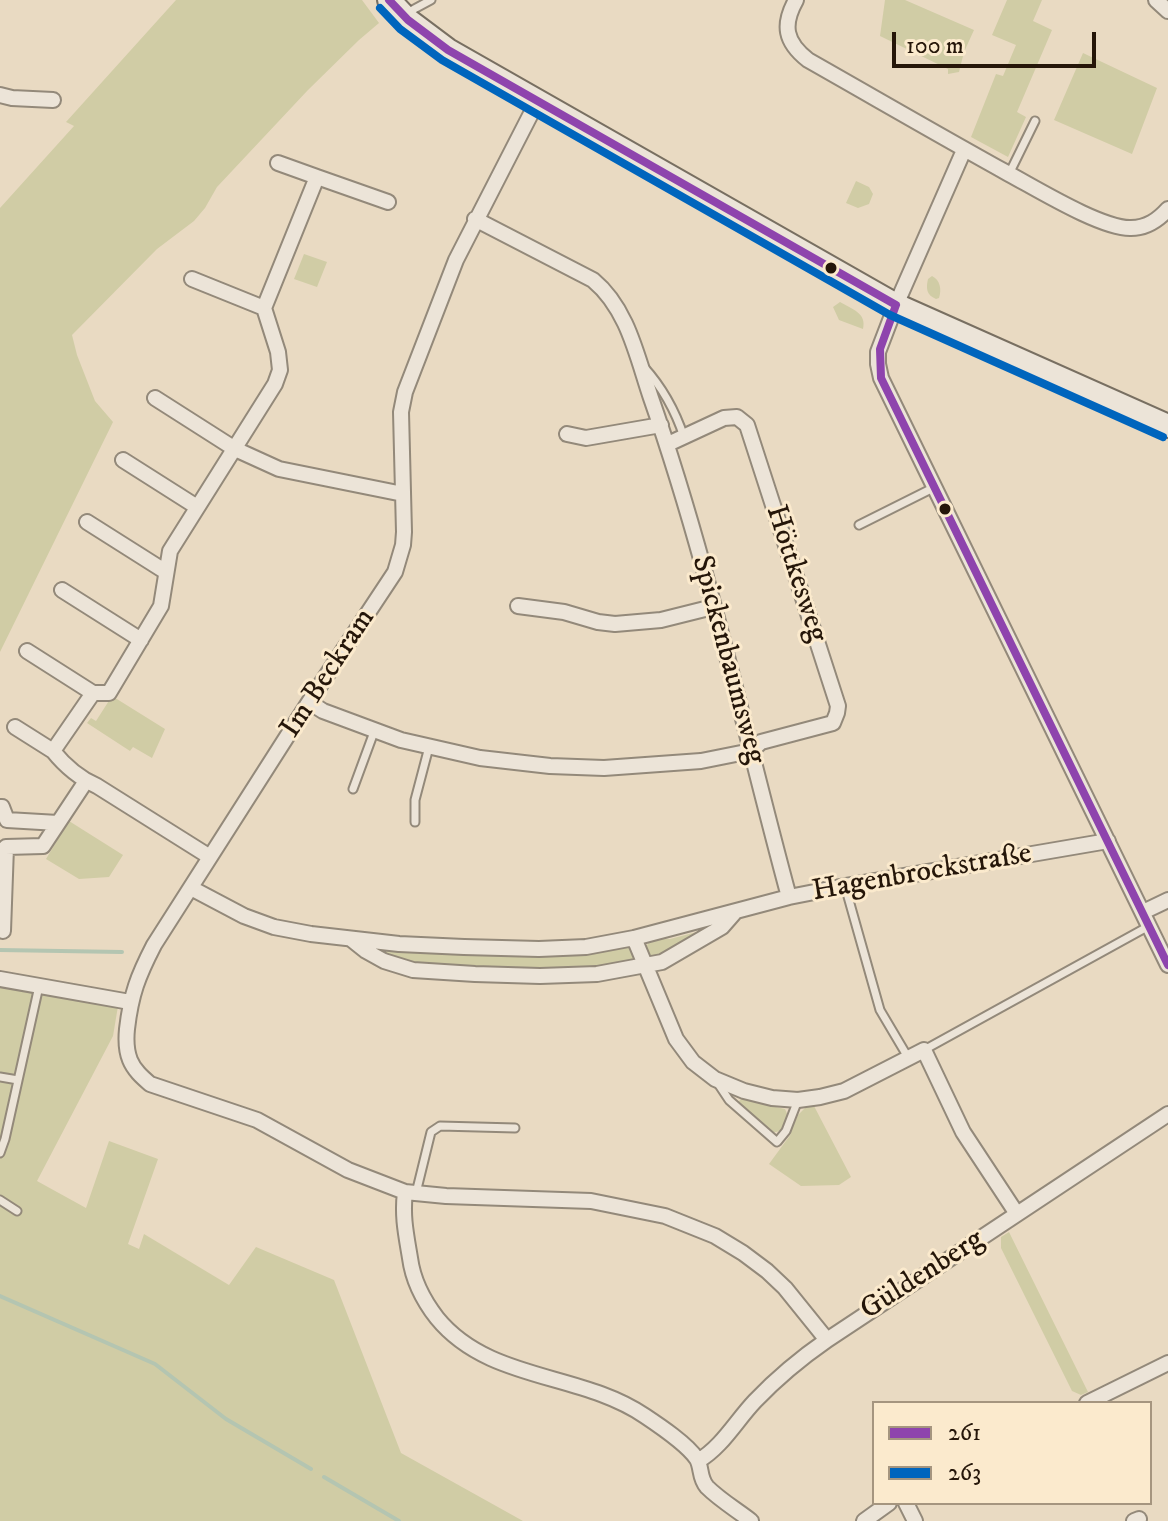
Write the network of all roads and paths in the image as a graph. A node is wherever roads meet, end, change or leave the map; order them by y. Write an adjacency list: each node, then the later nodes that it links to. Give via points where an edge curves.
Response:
1 (431, 0): 3 (lane)
2 (796, 0): 8 (street, via 787,27 796,50)
3 (396, 8): 6 (main road, via 448,50)
4 (0, 95): 5 (street)
5 (53, 100)
6 (538, 100): 14 (street, Im Beckram); 16 (main road)
7 (1035, 121): 10 (lane)
8 (964, 150): 10 (street); 16 (street)
9 (278, 163): 11 (street)
10 (1009, 174): 13 (street, via 1109,224 1146,226)
11 (317, 177): 12 (street); 17 (street)
12 (388, 202)
13 (1168, 209)
14 (475, 219): 18 (street, Spickenbaumsweg, via 606,290 624,319); 28 (street, Im Beckram, via 402,402)
15 (192, 279): 17 (street)
16 (896, 305): 21 (main road); 27 (street, via 878,364)
17 (264, 308): 25 (street, via 280,370)
18 (637, 359): 20 (street, Spickenbaumsweg); 23 (lane, via 676,413)
19 (155, 398): 25 (street)
20 (661, 425): 22 (street, via 586,438); 24 (street, Spickenbaumsweg)
21 (1168, 426)
22 (567, 434)
23 (684, 437): 24 (street, Höttkesweg); 44 (street, Höttkesweg, via 730,416 747,425 838,706 833,723 761,742)
24 (668, 444): 35 (street, Spickenbaumsweg)
25 (235, 449): 28 (street, via 279,469); 29 (street)
26 (123, 460): 29 (street)
27 (935, 487): 31 (lane); 50 (street)
28 (403, 494): 39 (street, Im Beckram, via 403,545 395,572)
29 (197, 507): 32 (street, via 170,551)
30 (87, 522): 32 (street)
31 (859, 525)
32 (166, 572): 36 (street, via 161,606)
33 (62, 590): 36 (street)
34 (518, 606): 35 (street, via 615,624)
35 (713, 607): 44 (street, Spickenbaumsweg)
36 (141, 640): 38 (street, via 109,693)
37 (27, 651): 38 (street)
38 (93, 693): 43 (street)
39 (309, 702): 41 (street); 52 (street, Im Beckram)
40 (15, 727): 43 (street)
41 (374, 732): 42 (street); 46 (lane)
42 (429, 747): 44 (street, via 480,758 604,768 701,761); 48 (lane, via 415,800)
43 (53, 751): 45 (street)
44 (751, 751): 55 (street, Spickenbaumsweg)
45 (86, 781): 49 (street); 52 (street)
46 (353, 789)
47 (4, 814): 49 (street); 51 (street)
48 (415, 822)
49 (58, 823): 51 (street, via 43,846)
50 (1108, 841): 53 (street, Hagenbrockstraße); 58 (street)
51 (6, 847): 59 (street)
52 (210, 857): 54 (street, Im Beckram)
53 (845, 886): 55 (street, Hagenbrockstraße); 68 (lane, via 880,1010)
54 (191, 888): 61 (street, Hagenbrockstraße, via 274,927); 66 (street, Im Beckram, via 154,945)
55 (789, 897): 57 (street, Hagenbrockstraße)
56 (1168, 900): 58 (street)
57 (737, 910): 60 (street, Hagenbrockstraße); 63 (street, Hagenbrockstraße, via 722,927 662,962)
58 (1146, 919): 62 (street); 67 (lane)
59 (3, 931)
60 (634, 938): 61 (street, Hagenbrockstraße, via 539,949); 63 (street)
61 (351, 939): 63 (street, Hagenbrockstraße, via 384,961 413,970 540,976)
62 (1168, 965)
63 (645, 966): 70 (street, via 676,1039)
64 (0, 979): 65 (street)
65 (39, 986): 66 (street); 71 (lane)
66 (130, 1002): 76 (street, Im Beckram, via 129,1059 150,1084 257,1120 348,1170)
67 (924, 1050): 68 (street); 79 (street, via 963,1132)
68 (909, 1059): 72 (street, via 844,1091)
69 (0, 1077): 71 (lane)
70 (715, 1079): 72 (street, via 744,1091); 72 (lane, via 729,1100 777,1142)
71 (18, 1080): 75 (lane)
72 (798, 1100)
73 (1168, 1114): 79 (street, Güldenberg)
74 (515, 1128): 76 (lane, via 440,1126 431,1132)
75 (0, 1153)
76 (411, 1192): 80 (street, Im Beckram, via 591,1201 665,1216 715,1236 767,1271); 83 (street, via 402,1211 413,1276 428,1307 461,1343 488,1358 602,1393 645,1415)
77 (0, 1200): 78 (lane)
78 (17, 1211)
79 (1017, 1214): 80 (street, Güldenberg)
80 (827, 1340): 83 (street, Güldenberg, via 792,1365 711,1454)
81 (1168, 1363): 82 (street)
82 (1091, 1401)
83 (698, 1461): 85 (street, via 707,1487)
84 (886, 1505): 86 (street)
85 (751, 1521)
86 (864, 1521)

